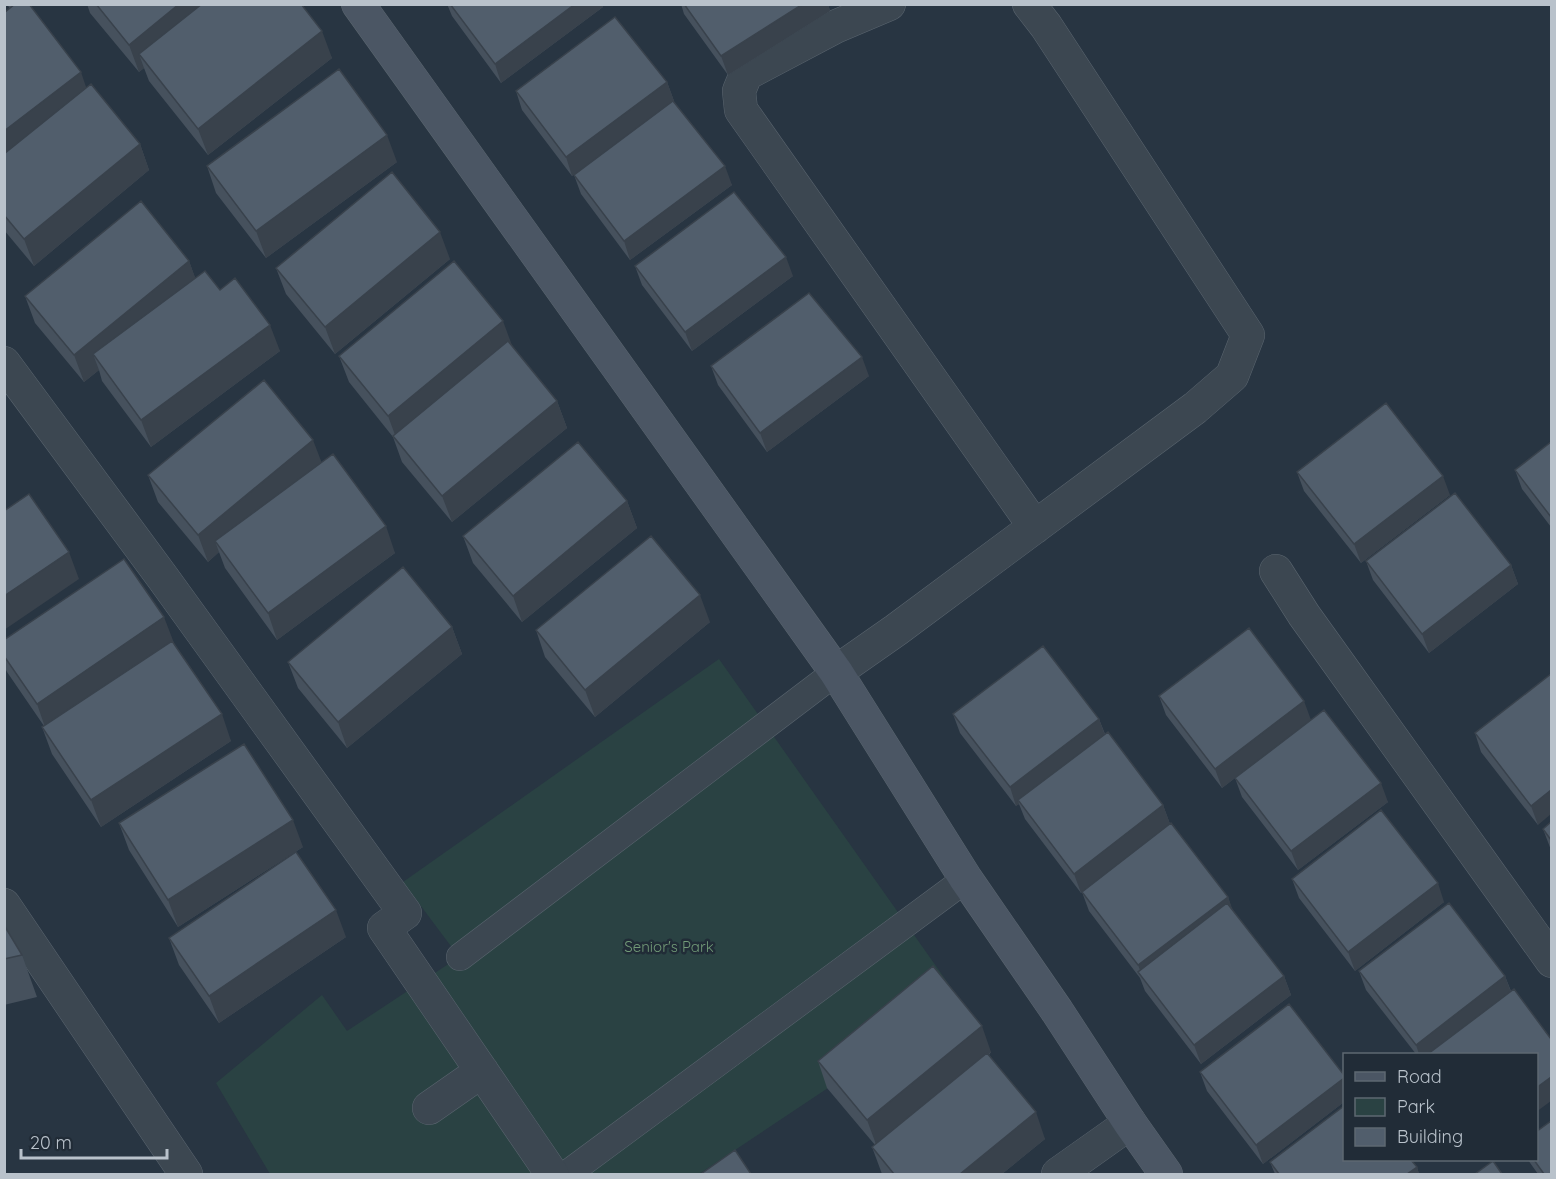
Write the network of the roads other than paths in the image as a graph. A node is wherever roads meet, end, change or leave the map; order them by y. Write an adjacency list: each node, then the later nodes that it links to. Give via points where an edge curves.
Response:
1 (358, 4): 7 (street)
2 (1029, 4): 5 (street, via 1248,335 1232,376)
3 (880, 6): 5 (street, via 746,74 739,91 741,110)
4 (4, 363): 12 (street, via 405,913 384,928)
5 (1035, 527): 7 (street)
6 (1276, 571): 11 (street)
7 (836, 672): 8 (street); 10 (lane)
8 (966, 879): 14 (street); 17 (lane)
9 (4, 905): 15 (street)
10 (460, 957)
11 (1551, 961)
12 (482, 1071): 13 (street); 16 (street)
13 (429, 1108)
14 (1130, 1123): 18 (street); 19 (street)
15 (186, 1174)
16 (552, 1174)
17 (567, 1174)
18 (1058, 1174)
19 (1166, 1174)

